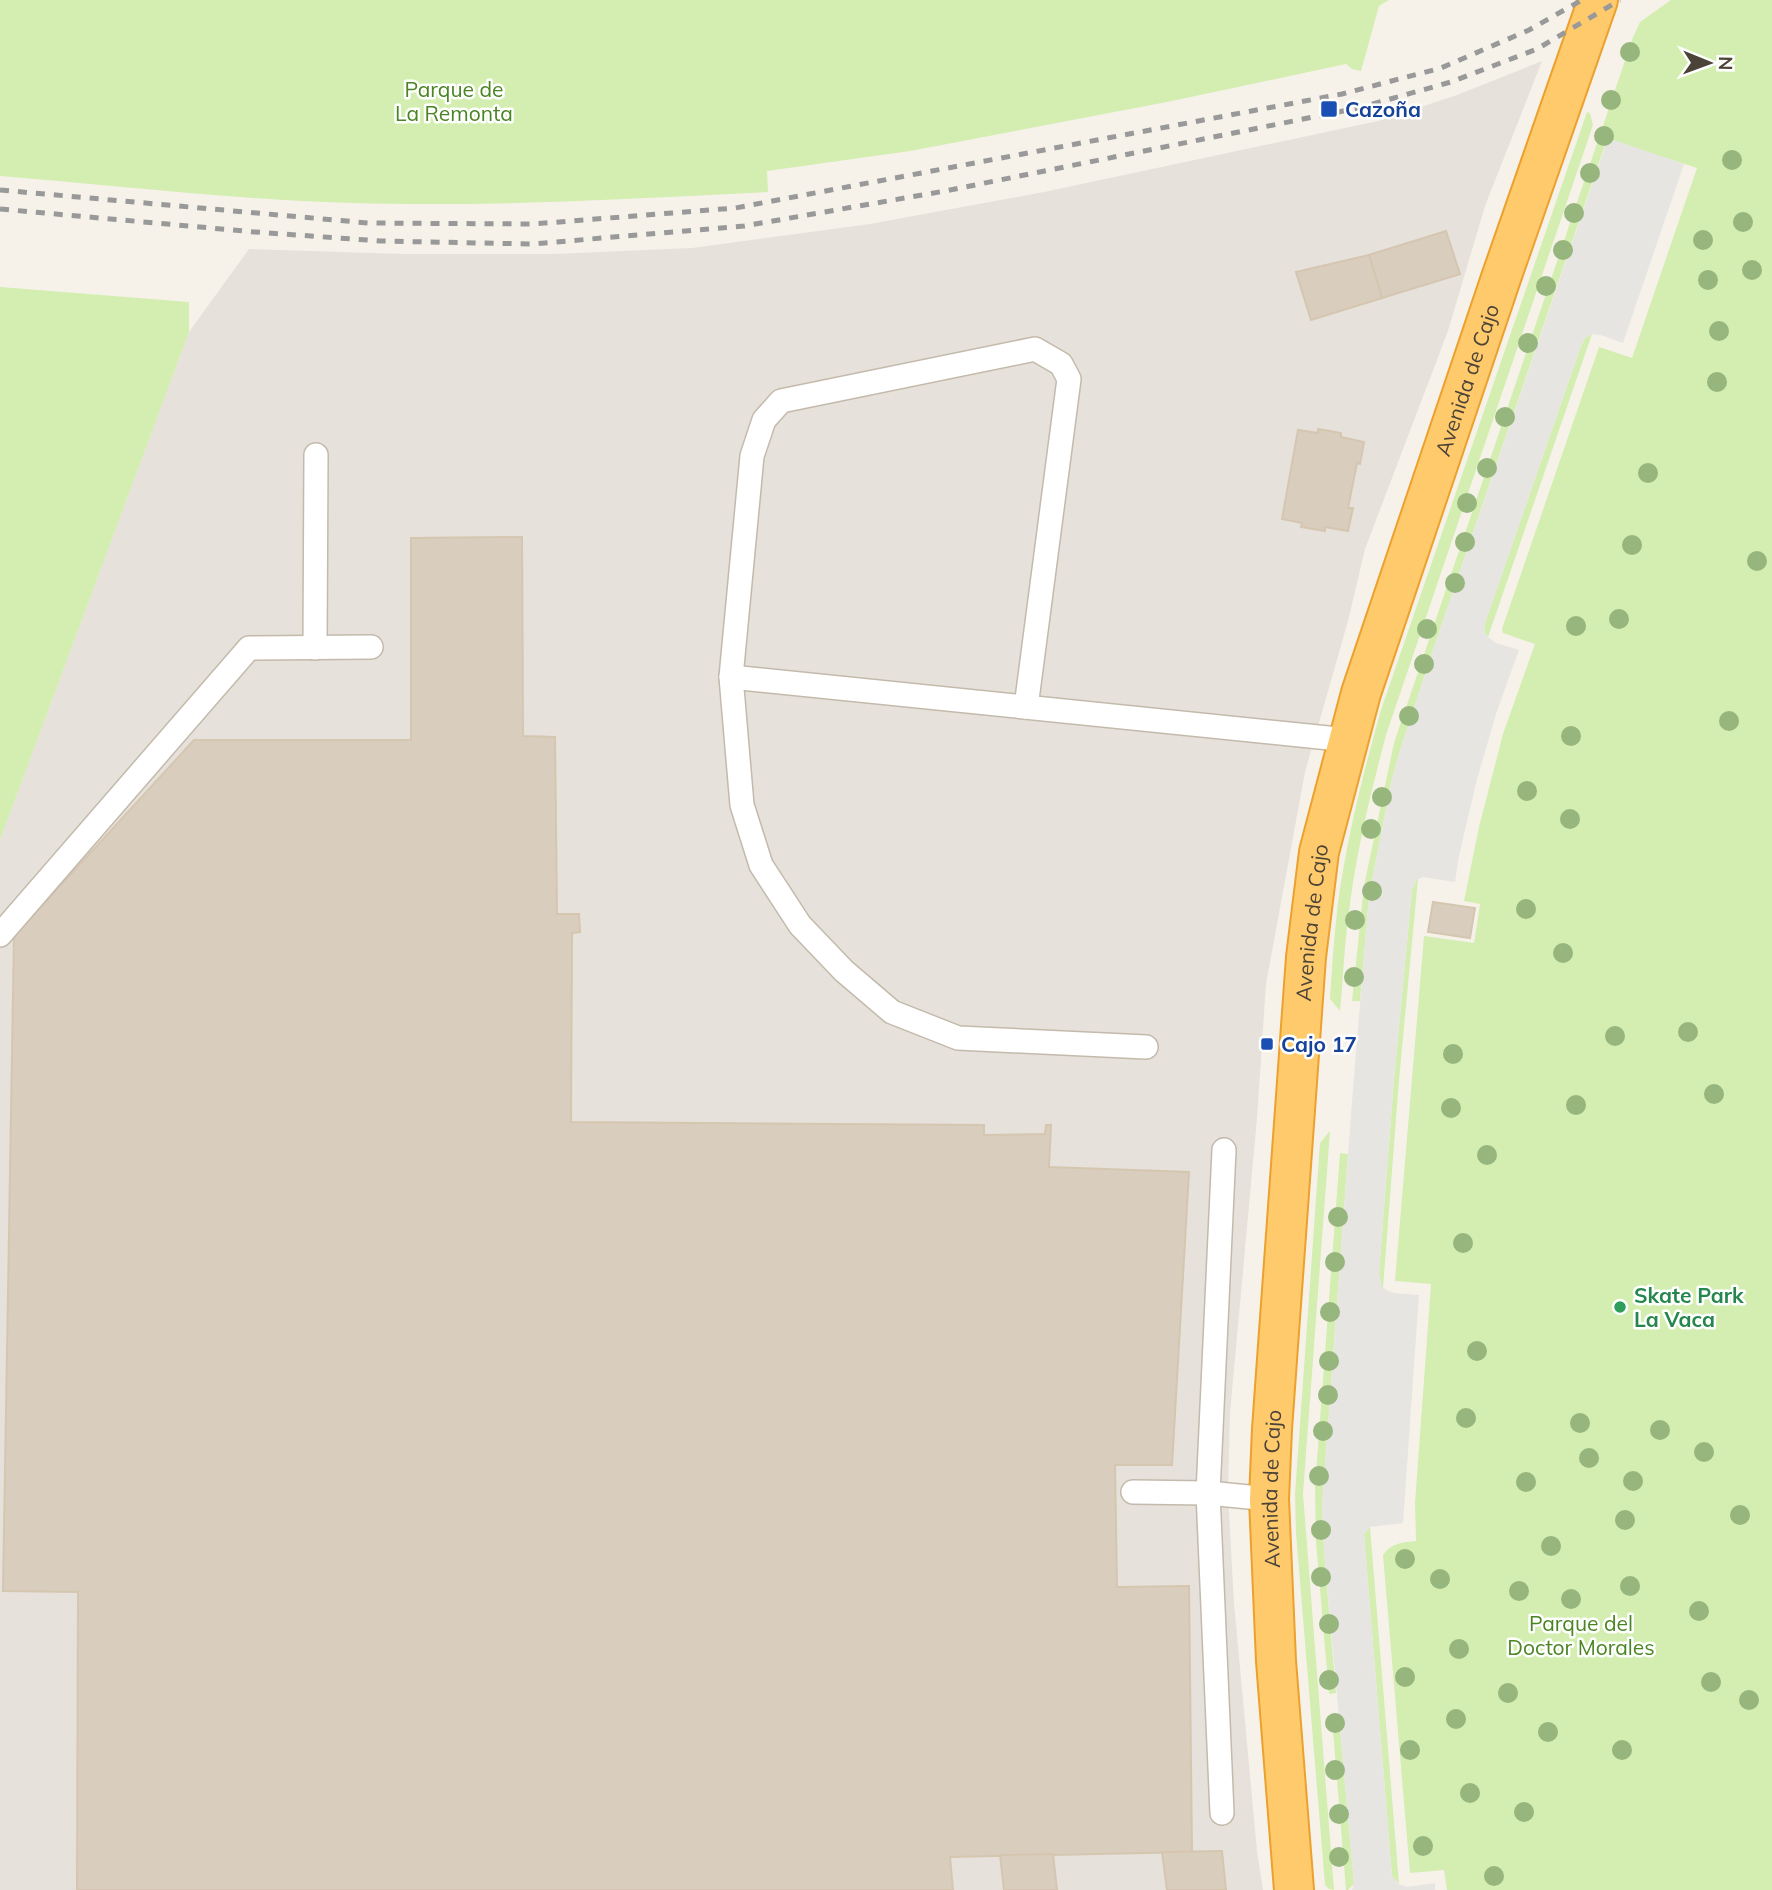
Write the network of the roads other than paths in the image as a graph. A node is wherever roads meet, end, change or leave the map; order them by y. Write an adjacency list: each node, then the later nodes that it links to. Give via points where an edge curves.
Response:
1 (1598, 0): 7 (highway, Avenida de Cajo)
2 (316, 455): 4 (lane)
3 (372, 647): 4 (lane)
4 (316, 648): 8 (lane, via 249,648)
5 (731, 677): 6 (lane); 6 (lane, via 752,456 764,420 772,411 782,401 1035,349 1061,364 1069,379); 9 (lane, via 742,805 761,865 800,925 844,971 892,1012 958,1038)
6 (1026, 707): 7 (lane)
7 (1348, 740): 13 (highway, Avenida de Cajo, via 1319,852 1306,957)
8 (0, 935)
9 (1146, 1046)
10 (1224, 1150): 12 (lane)
11 (1133, 1492): 12 (lane)
12 (1208, 1493): 13 (lane); 14 (lane)
13 (1269, 1499): 15 (highway, Avenida de Cajo)
14 (1222, 1813)
15 (1294, 1890)

